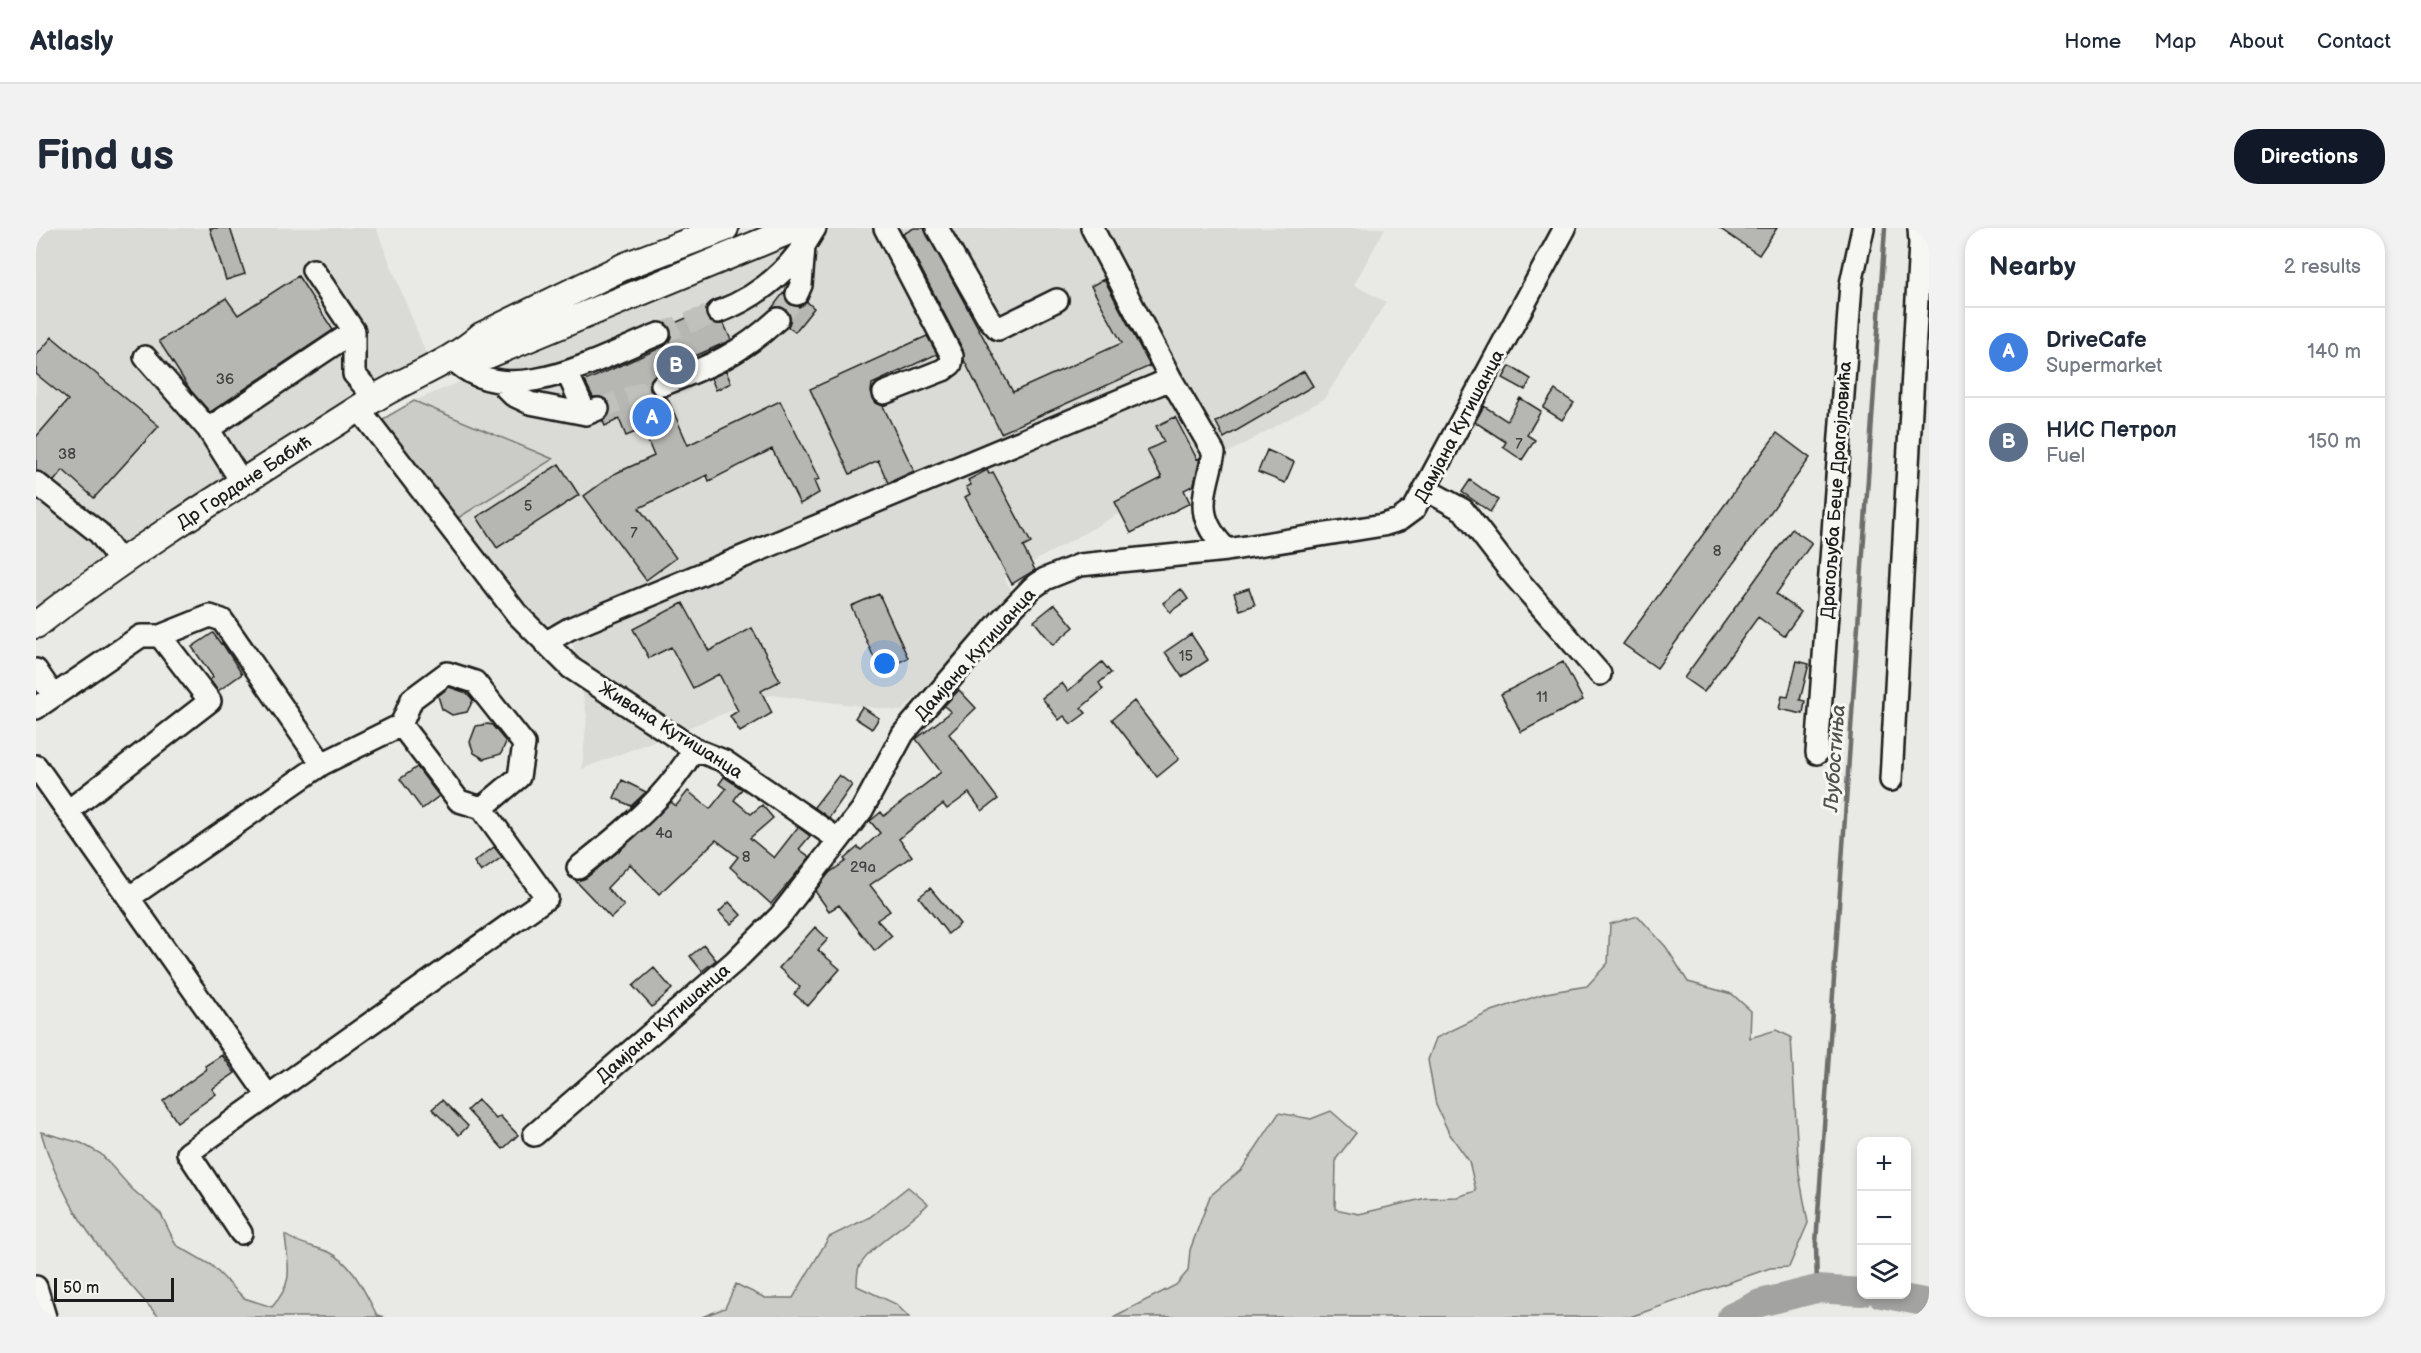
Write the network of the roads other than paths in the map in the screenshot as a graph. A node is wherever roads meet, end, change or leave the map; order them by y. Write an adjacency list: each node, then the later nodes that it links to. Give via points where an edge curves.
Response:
1 (725, 228): 17 (main road, Др Гордане Бабић, via 625,266 481,336)
2 (815, 228): 9 (street)
3 (885, 228): 23 (street, via 952,356 951,364 943,370)
4 (937, 228): 12 (street, via 998,329)
5 (1092, 228): 20 (street)
6 (1565, 228): 28 (street, Дамјана Кутишанца)
7 (1863, 228): 40 (street, Драгољуба Беце Драгојловића, via 1851,284)
8 (1919, 228): 43 (street)
9 (800, 238): 11 (street, via 801,285); 13 (street, via 765,288); 17 (main road, Др Гордане Бабић, via 488,355)
10 (313, 270): 15 (street)
11 (796, 294)
12 (1057, 300)
13 (718, 312)
14 (778, 319): 22 (street, via 727,359)
15 (354, 331): 24 (street, Живана Кутишанца, via 354,374); 25 (street)
16 (659, 334): 19 (street)
17 (456, 356): 21 (street, via 462,368); 24 (main road, Др Гордане Бабић)
18 (145, 357): 25 (street)
19 (567, 372): 21 (street); 21 (street, via 592,412 530,403 513,395)
20 (1171, 379): 29 (street, via 1214,453 1202,510 1211,534); 33 (street, via 569,629)
21 (501, 383)
22 (662, 385)
23 (884, 393)
24 (367, 404): 27 (main road, Др Гордане Бабић); 33 (street, Живана Кутишанца, via 517,614)
25 (208, 429): 27 (street)
26 (36, 483): 30 (street, via 99,533)
27 (243, 484): 30 (main road, Др Гордане Бабић)
28 (1425, 489): 29 (street, Дамјана Кутишанца, via 1413,509 1399,520 1383,525); 35 (street, via 1463,510)
29 (1227, 550): 46 (street, Дамјана Кутишанца, via 1080,566 1032,588 903,734 862,810)
30 (120, 561): 31 (main road, Др Гордане Бабић)
31 (36, 625)
32 (160, 636): 36 (street, via 141,636); 41 (street, via 210,616 222,620); 45 (street, via 210,701)
33 (545, 643): 39 (street, Живана Кутишанца, via 571,668)
34 (36, 670): 36 (street)
35 (1600, 674)
36 (54, 695): 37 (street)
37 (36, 708)
38 (400, 725): 41 (street); 44 (street, via 459,801); 44 (street, via 412,699 447,673 475,682 524,744 519,777)
39 (694, 749): 46 (street, Живана Кутишанца, via 724,761); 47 (street, via 672,783 635,824)
40 (1817, 753)
41 (322, 764): 48 (street)
42 (36, 766): 45 (street)
43 (1891, 780)
44 (482, 808): 49 (street, via 548,898)
45 (68, 811): 48 (street)
46 (839, 840): 50 (street, Дамјана Кутишанца, via 780,916 735,961)
47 (578, 868)
48 (130, 897): 49 (street)
49 (268, 1096): 51 (street, via 188,1153)
50 (534, 1135)
51 (241, 1233)
52 (36, 1287): 53 (street)
53 (45, 1317)

